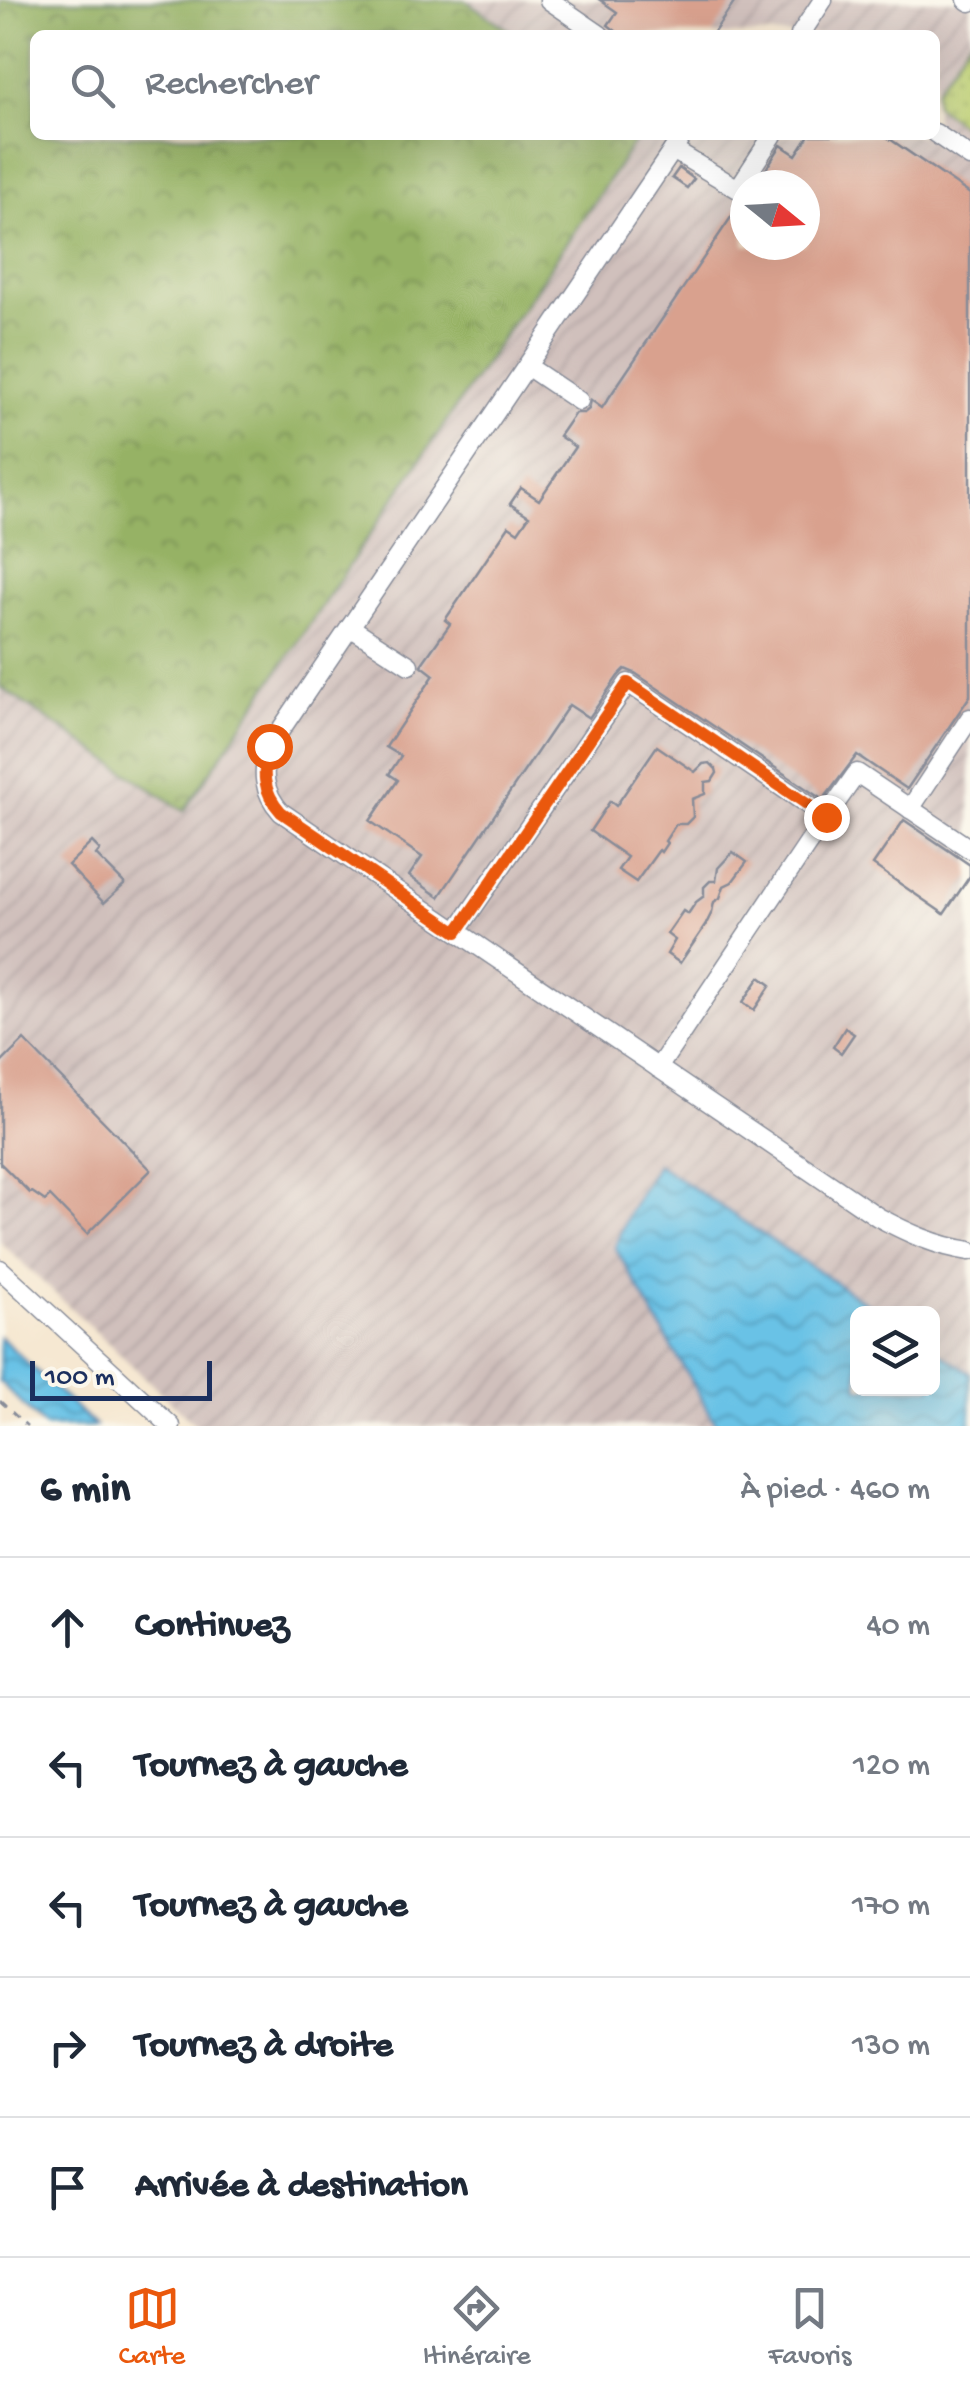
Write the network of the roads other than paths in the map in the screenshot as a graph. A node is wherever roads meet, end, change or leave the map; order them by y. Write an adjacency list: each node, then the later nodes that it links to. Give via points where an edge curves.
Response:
1 (549, 0): 3 (street)
2 (823, 0): 4 (street)
3 (593, 30)
4 (803, 30)
5 (940, 136): 8 (street)
6 (770, 140): 7 (street, via 738,189)
7 (678, 143): 9 (street)
8 (970, 157)
9 (527, 366): 10 (street); 11 (street)
10 (578, 401)
11 (350, 627): 12 (street); 17 (street, via 269,746 267,791 281,812)
12 (409, 665)
13 (970, 718): 14 (street)
14 (910, 809): 15 (street, via 858,773); 16 (street)
15 (826, 817): 17 (street, via 628,683); 18 (street)
16 (970, 849)
17 (457, 932): 18 (street)
18 (658, 1068): 19 (street, via 878,1216 920,1239)
19 (970, 1251)
20 (0, 1270): 21 (street)
21 (170, 1426)

